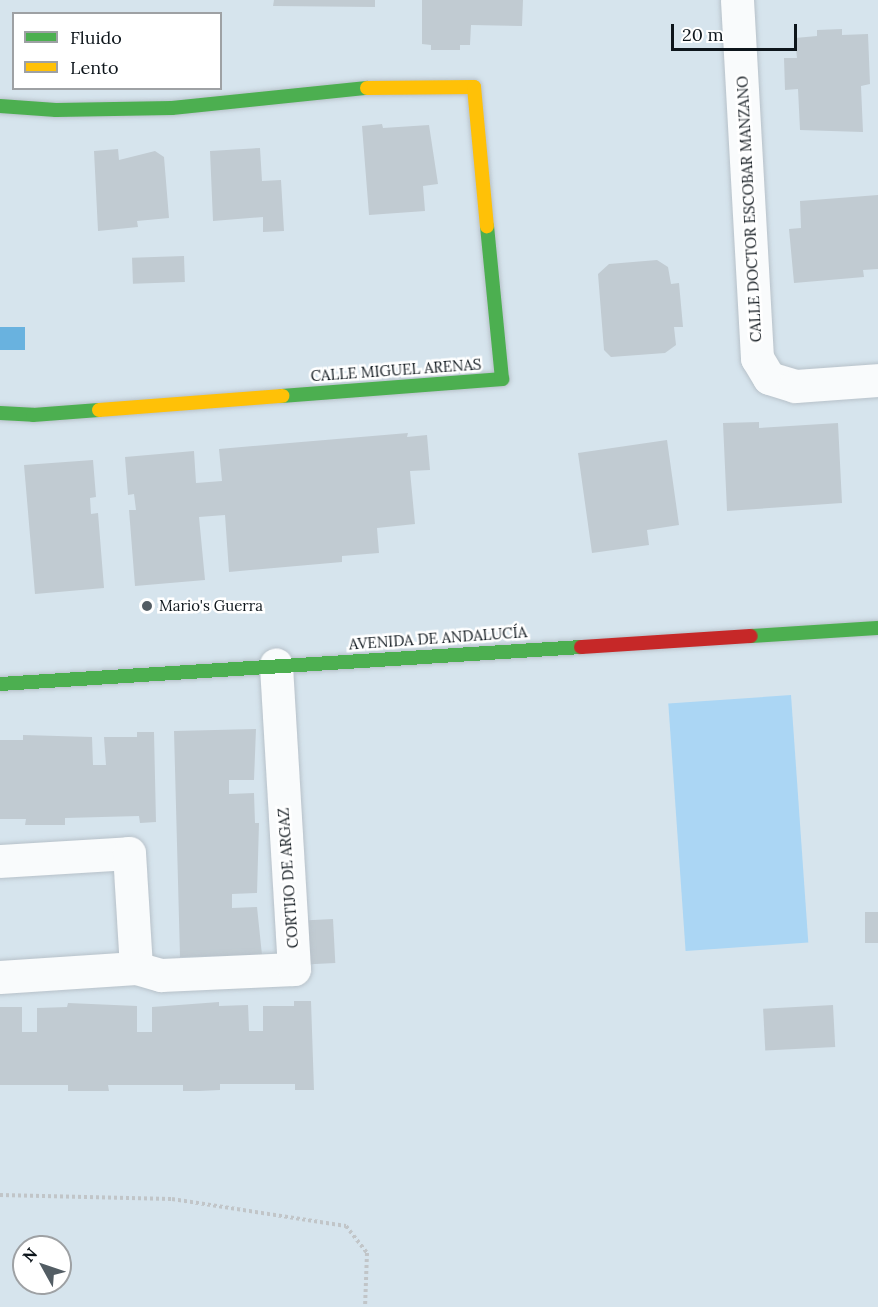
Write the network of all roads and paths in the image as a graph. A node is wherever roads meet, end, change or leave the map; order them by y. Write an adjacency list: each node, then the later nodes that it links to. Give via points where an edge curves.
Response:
1 (737, 0): 3 (street, CALLE DOCTOR ESCOBAR MANZANO, via 757,358 769,378 795,386)
2 (0, 106): 4 (street, CALLE MIGUEL ARENAS, via 56,110 172,108 365,88 474,87 502,379 33,415)
3 (878, 380)
4 (0, 413)
5 (878, 628): 6 (street, AVENIDA DE ANDALUCÍA)
6 (276, 665): 7 (street, AVENIDA DE ANDALUCÍA); 9 (street, CORTIJO DE ARGAZ, via 294,969 162,975)
7 (0, 684)
8 (0, 861): 9 (street, via 129,853)
9 (136, 968): 10 (street, CORTIJO DE ARGAZ)
10 (0, 977)
11 (0, 1195): 12 (path, via 172,1199 346,1226 368,1253)
12 (364, 1307)

